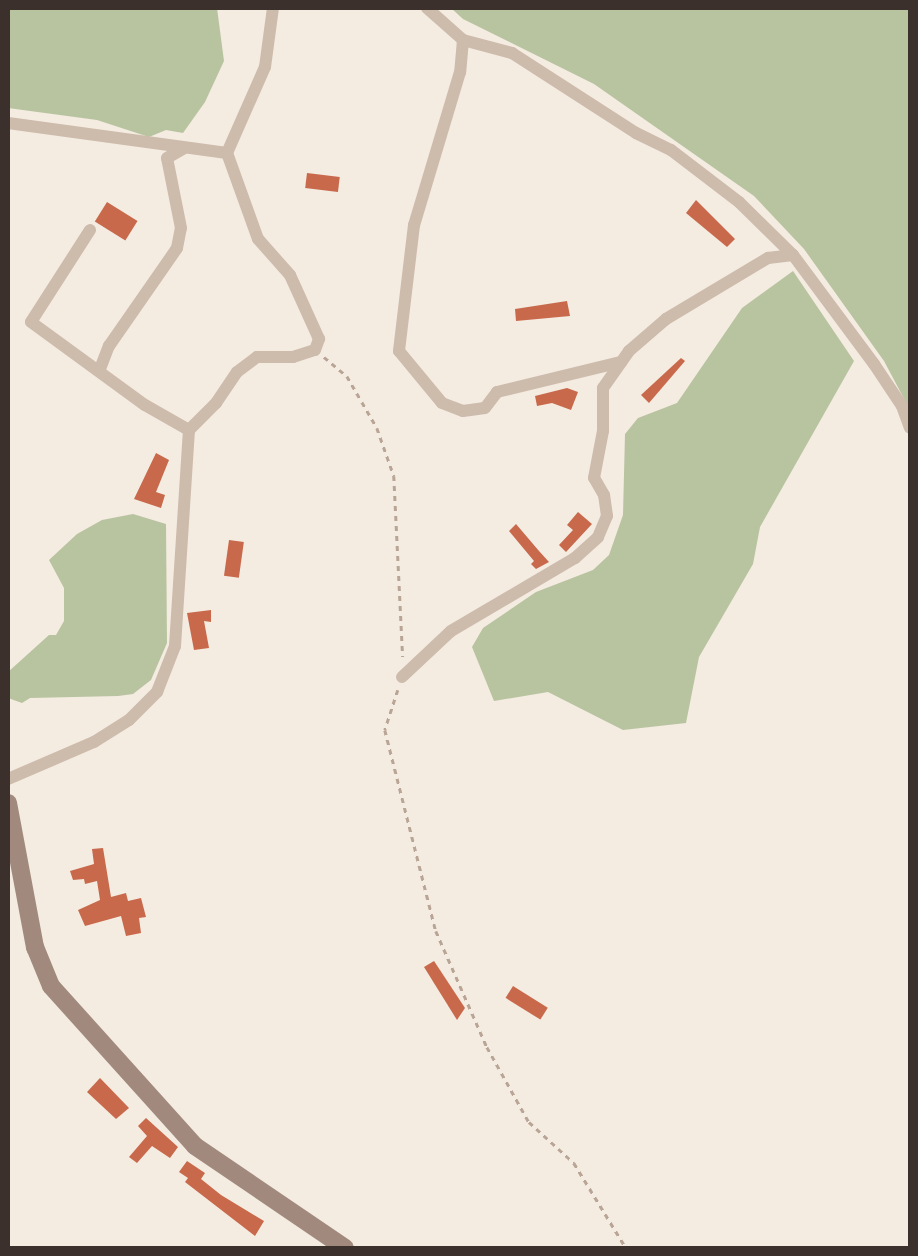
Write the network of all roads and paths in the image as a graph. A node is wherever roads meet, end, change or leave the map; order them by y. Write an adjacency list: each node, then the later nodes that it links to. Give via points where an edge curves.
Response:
1 (273, 8): 6 (street, via 266,67)
2 (428, 8): 3 (street)
3 (463, 40): 8 (street, via 512,54 671,150); 10 (street, via 460,72 414,225 399,351 442,402 463,410 485,408 497,392)
4 (8, 122): 5 (street)
5 (184, 148): 6 (street); 11 (street, via 167,158 180,228 177,248)
6 (227, 153): 9 (street, via 258,239 290,275 313,319)
7 (90, 230): 11 (street, via 32,322)
8 (793, 254): 10 (street, via 768,258 666,319); 12 (street, via 874,364)
9 (315, 350): 13 (street, via 257,357 236,372); 14 (path, via 347,376 377,428 394,476)
10 (622, 362): 14 (street, via 603,388 594,478 607,516 598,537 575,558 451,631)
11 (100, 368): 13 (street)
12 (910, 428)
13 (189, 430): 15 (street, via 175,646 157,692 94,742)
14 (402, 677): 18 (path, via 385,730 436,930 486,1047 529,1122 574,1163)
15 (8, 778)
16 (8, 803): 17 (street, via 36,947 52,986 195,1146)
17 (345, 1248)
18 (626, 1248)

